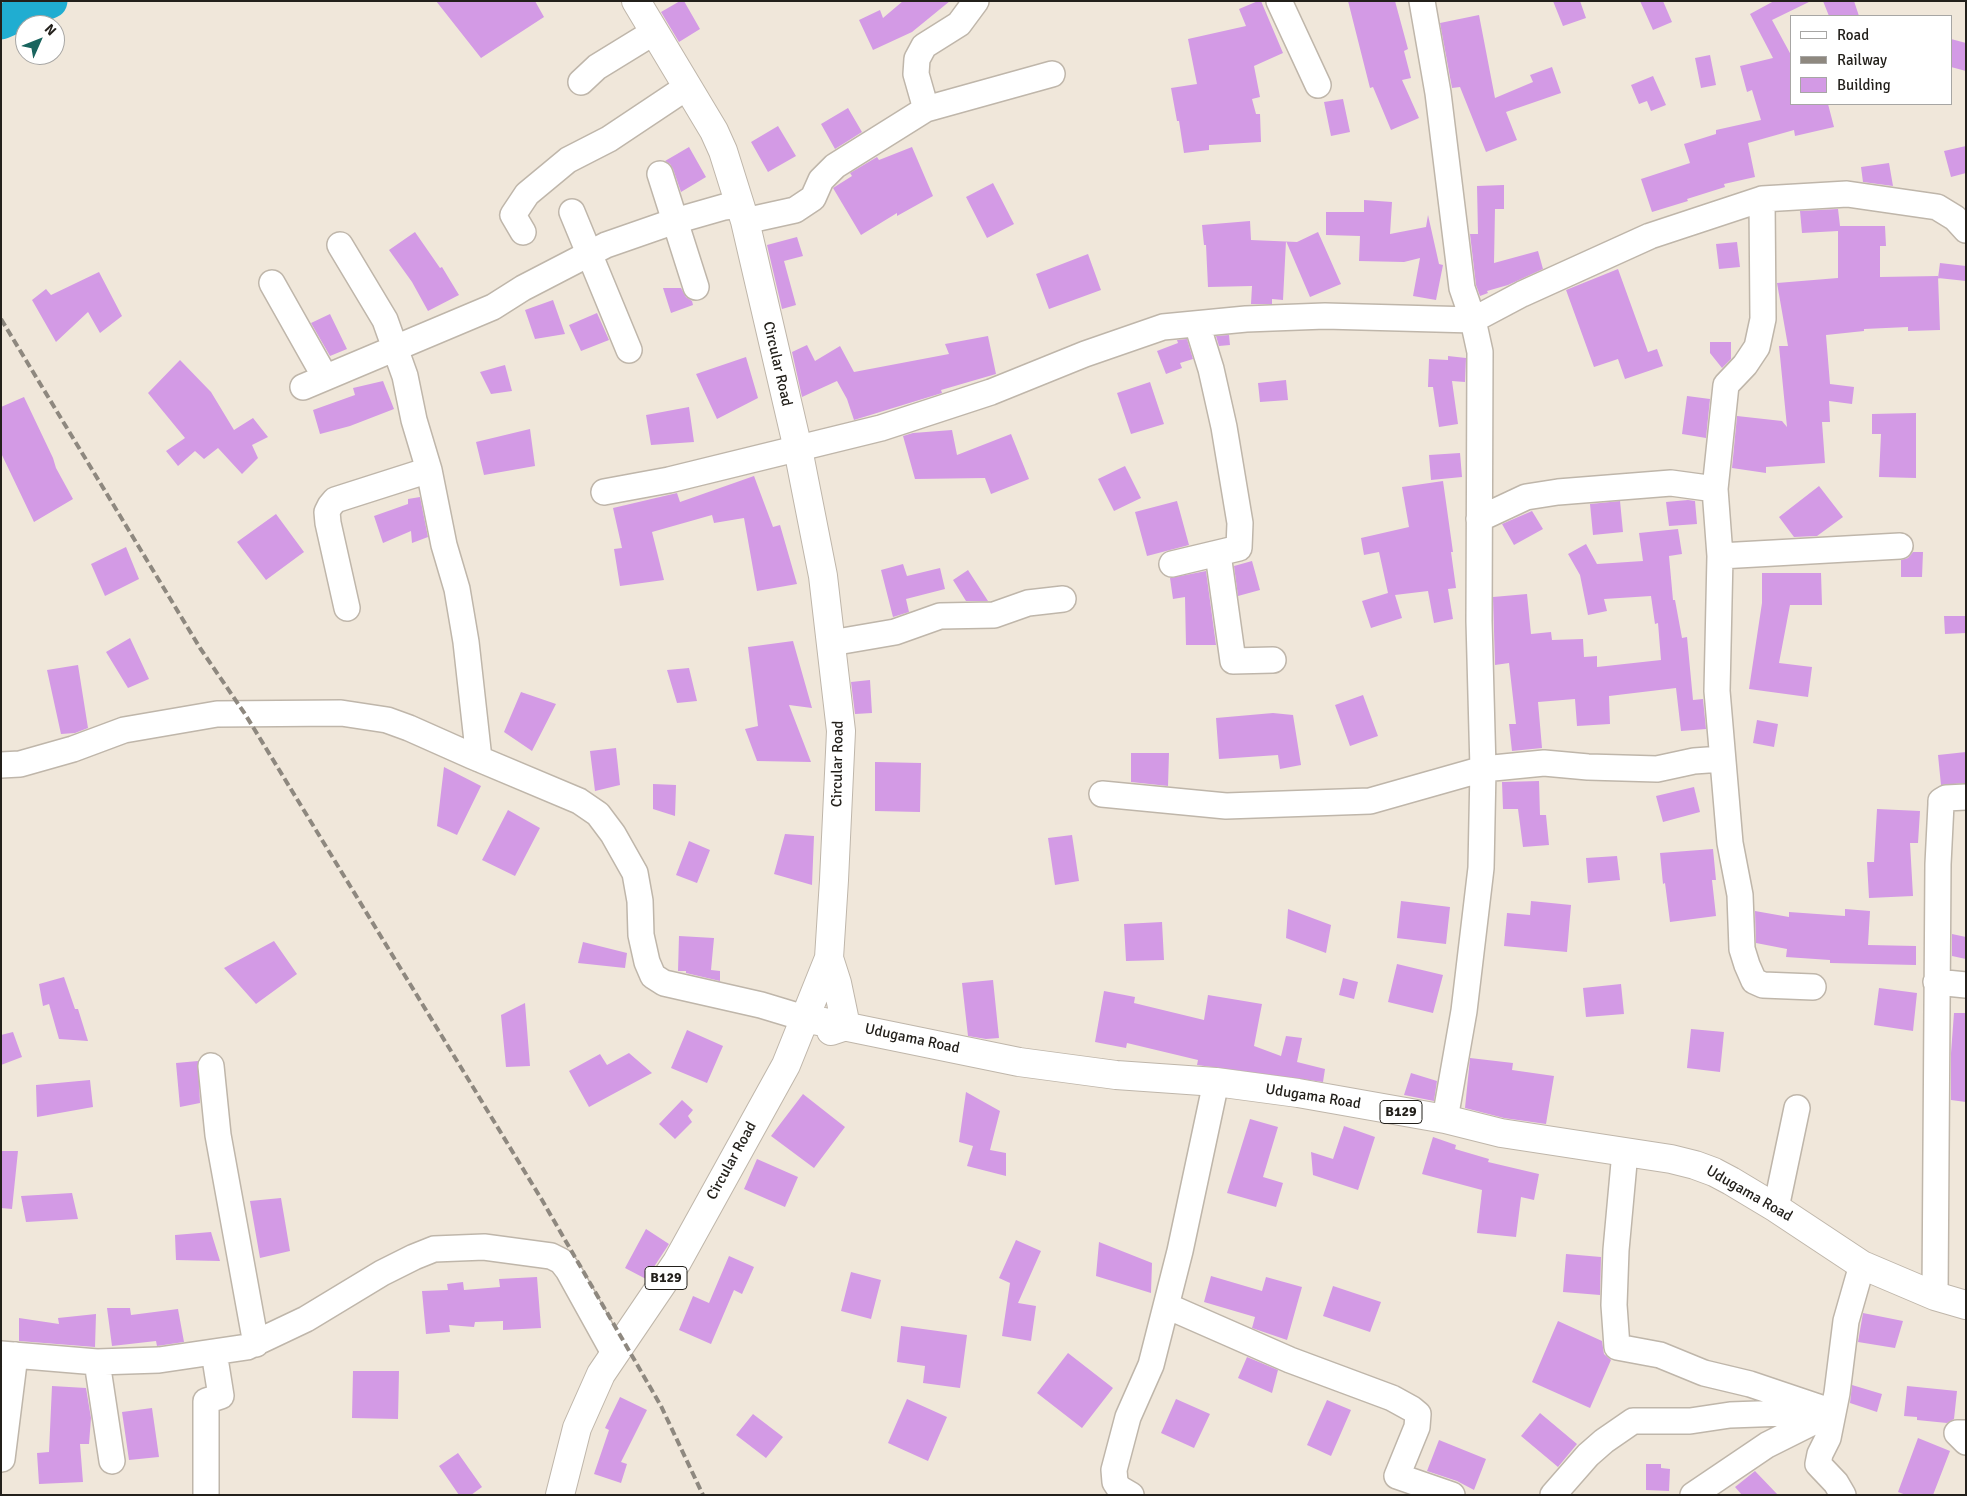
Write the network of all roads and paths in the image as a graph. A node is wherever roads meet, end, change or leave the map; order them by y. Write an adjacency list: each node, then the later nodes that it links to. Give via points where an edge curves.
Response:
1 (636, 1): 5 (main road, Circular Road)
2 (976, 1): 10 (street, via 959,24 924,46 917,59 916,74)
3 (1279, 1): 8 (street)
4 (1422, 1): 22 (street, via 1439,103 1462,288)
5 (654, 32): 7 (street, via 597,67); 9 (main road, Circular Road)
6 (1052, 74): 10 (street)
7 (581, 82)
8 (1318, 85)
9 (687, 87): 14 (main road, Circular Road, via 714,131); 17 (street, via 608,139 568,160 526,194 513,215)
10 (926, 109): 14 (street, via 835,166 821,180 813,198 795,210)
11 (660, 174): 15 (street)
12 (1762, 199): 16 (street, via 1847,194 1937,207 1955,218); 22 (street, via 1650,236); 28 (street, via 1763,319 1757,347 1726,385)
13 (572, 212): 19 (street)
14 (743, 213): 15 (street, via 724,207); 26 (main road, Circular Road)
15 (675, 221): 19 (street); 21 (street)
16 (1966, 230)
17 (522, 232)
18 (340, 245): 24 (street, via 385,320)
19 (589, 253): 24 (street, via 492,307); 25 (street)
20 (272, 283): 24 (street, via 316,378)
21 (696, 287)
22 (1473, 320): 23 (street, via 1325,316); 30 (street, via 1480,352)
23 (1197, 324): 26 (street, via 1163,327 991,392 881,428); 32 (street, via 1224,426 1240,523 1239,548)
24 (395, 347): 27 (street)
25 (629, 350)
26 (798, 449): 29 (street); 37 (main road, Circular Road, via 823,576)
27 (429, 470): 36 (street, via 335,500 330,506 328,522); 39 (street, via 462,616)
28 (1715, 489): 30 (street, via 1671,483 1558,492 1526,497); 33 (street)
29 (604, 492)
30 (1479, 519): 42 (street)
31 (1900, 546): 33 (street)
32 (1218, 554): 34 (street); 38 (street, via 1233,660)
33 (1720, 556): 40 (street, via 1717,692)
34 (1172, 564)
35 (1063, 599): 37 (street, via 1028,603 994,615 940,616 895,632)
36 (347, 608)
37 (831, 643): 45 (main road, Circular Road, via 841,731)
38 (1273, 660)
39 (479, 759): 41 (street, via 387,720 341,713 291,712 217,714 134,728 56,754); 49 (street, via 579,802 598,814 634,873 640,901 641,935 646,962 653,976 664,983)
40 (1722, 759): 42 (street, via 1657,769 1544,763); 48 (street, via 1730,843 1740,895 1742,949 1750,975 1754,981 1763,984)
41 (1, 766)
42 (1483, 769): 43 (street, via 1370,801 1226,806); 55 (street, via 1476,924)
43 (1102, 794)
44 (1966, 797): 46 (street, via 1941,801)
45 (829, 958): 49 (main road, Circular Road); 50 (main road)
46 (1936, 982): 47 (street); 59 (street)
47 (1966, 985)
48 (1813, 987)
49 (804, 1018): 50 (main road, Udugama Road / B129); 51 (main road, Circular Road / B129)
50 (846, 1026): 51 (main road, via 808,1044); 53 (main road, Udugama Road / B129, via 1020,1062 1116,1075)
51 (786, 1065): 64 (main road, Circular Road / B129, via 677,1262)
52 (211, 1066): 62 (street, via 218,1135)
53 (1216, 1082): 55 (main road, Udugama Road / B129); 61 (street)
54 (1797, 1108): 57 (street)
55 (1445, 1119): 56 (main road, Udugama Road / B129, via 1501,1132)
56 (1626, 1152): 57 (main road, Udugama Road / B129, via 1671,1159 1708,1170); 67 (street, via 1616,1259 1614,1305 1617,1347 1660,1355 1704,1373 1750,1384)
57 (1776, 1208): 58 (main road, Udugama Road / B129)
58 (1862, 1265): 59 (main road, Udugama Road / B129); 67 (street, via 1846,1321)
59 (1935, 1296): 60 (main road, Udugama Road / B129)
60 (1966, 1305)
61 (1167, 1306): 72 (street, via 1290,1360 1412,1408 1418,1414 1417,1428); 75 (street, via 1151,1364 1128,1417 1114,1470 1119,1488)
62 (256, 1344): 63 (street); 64 (street, via 414,1257 434,1250 484,1247 552,1256 561,1261)
63 (214, 1352): 66 (street, via 159,1360); 73 (street, via 220,1396 206,1401)
64 (614, 1353): 74 (main road, Circular Road / B129, via 577,1428)
65 (8, 1354): 66 (street); 70 (street)
66 (97, 1362): 71 (street)
67 (1833, 1412): 77 (street, via 1730,1415 1690,1421 1633,1421 1588,1455); 78 (street, via 1767,1445); 79 (street, via 1818,1464)
68 (1966, 1433): 69 (street, via 1957,1433)
69 (1966, 1442)
70 (2, 1459)
71 (112, 1461)
72 (1393, 1485): 76 (street)
73 (206, 1495)
74 (560, 1495)
75 (1131, 1495)
76 (1452, 1495)
77 (1553, 1495)
78 (1693, 1495)
79 (1843, 1495)

